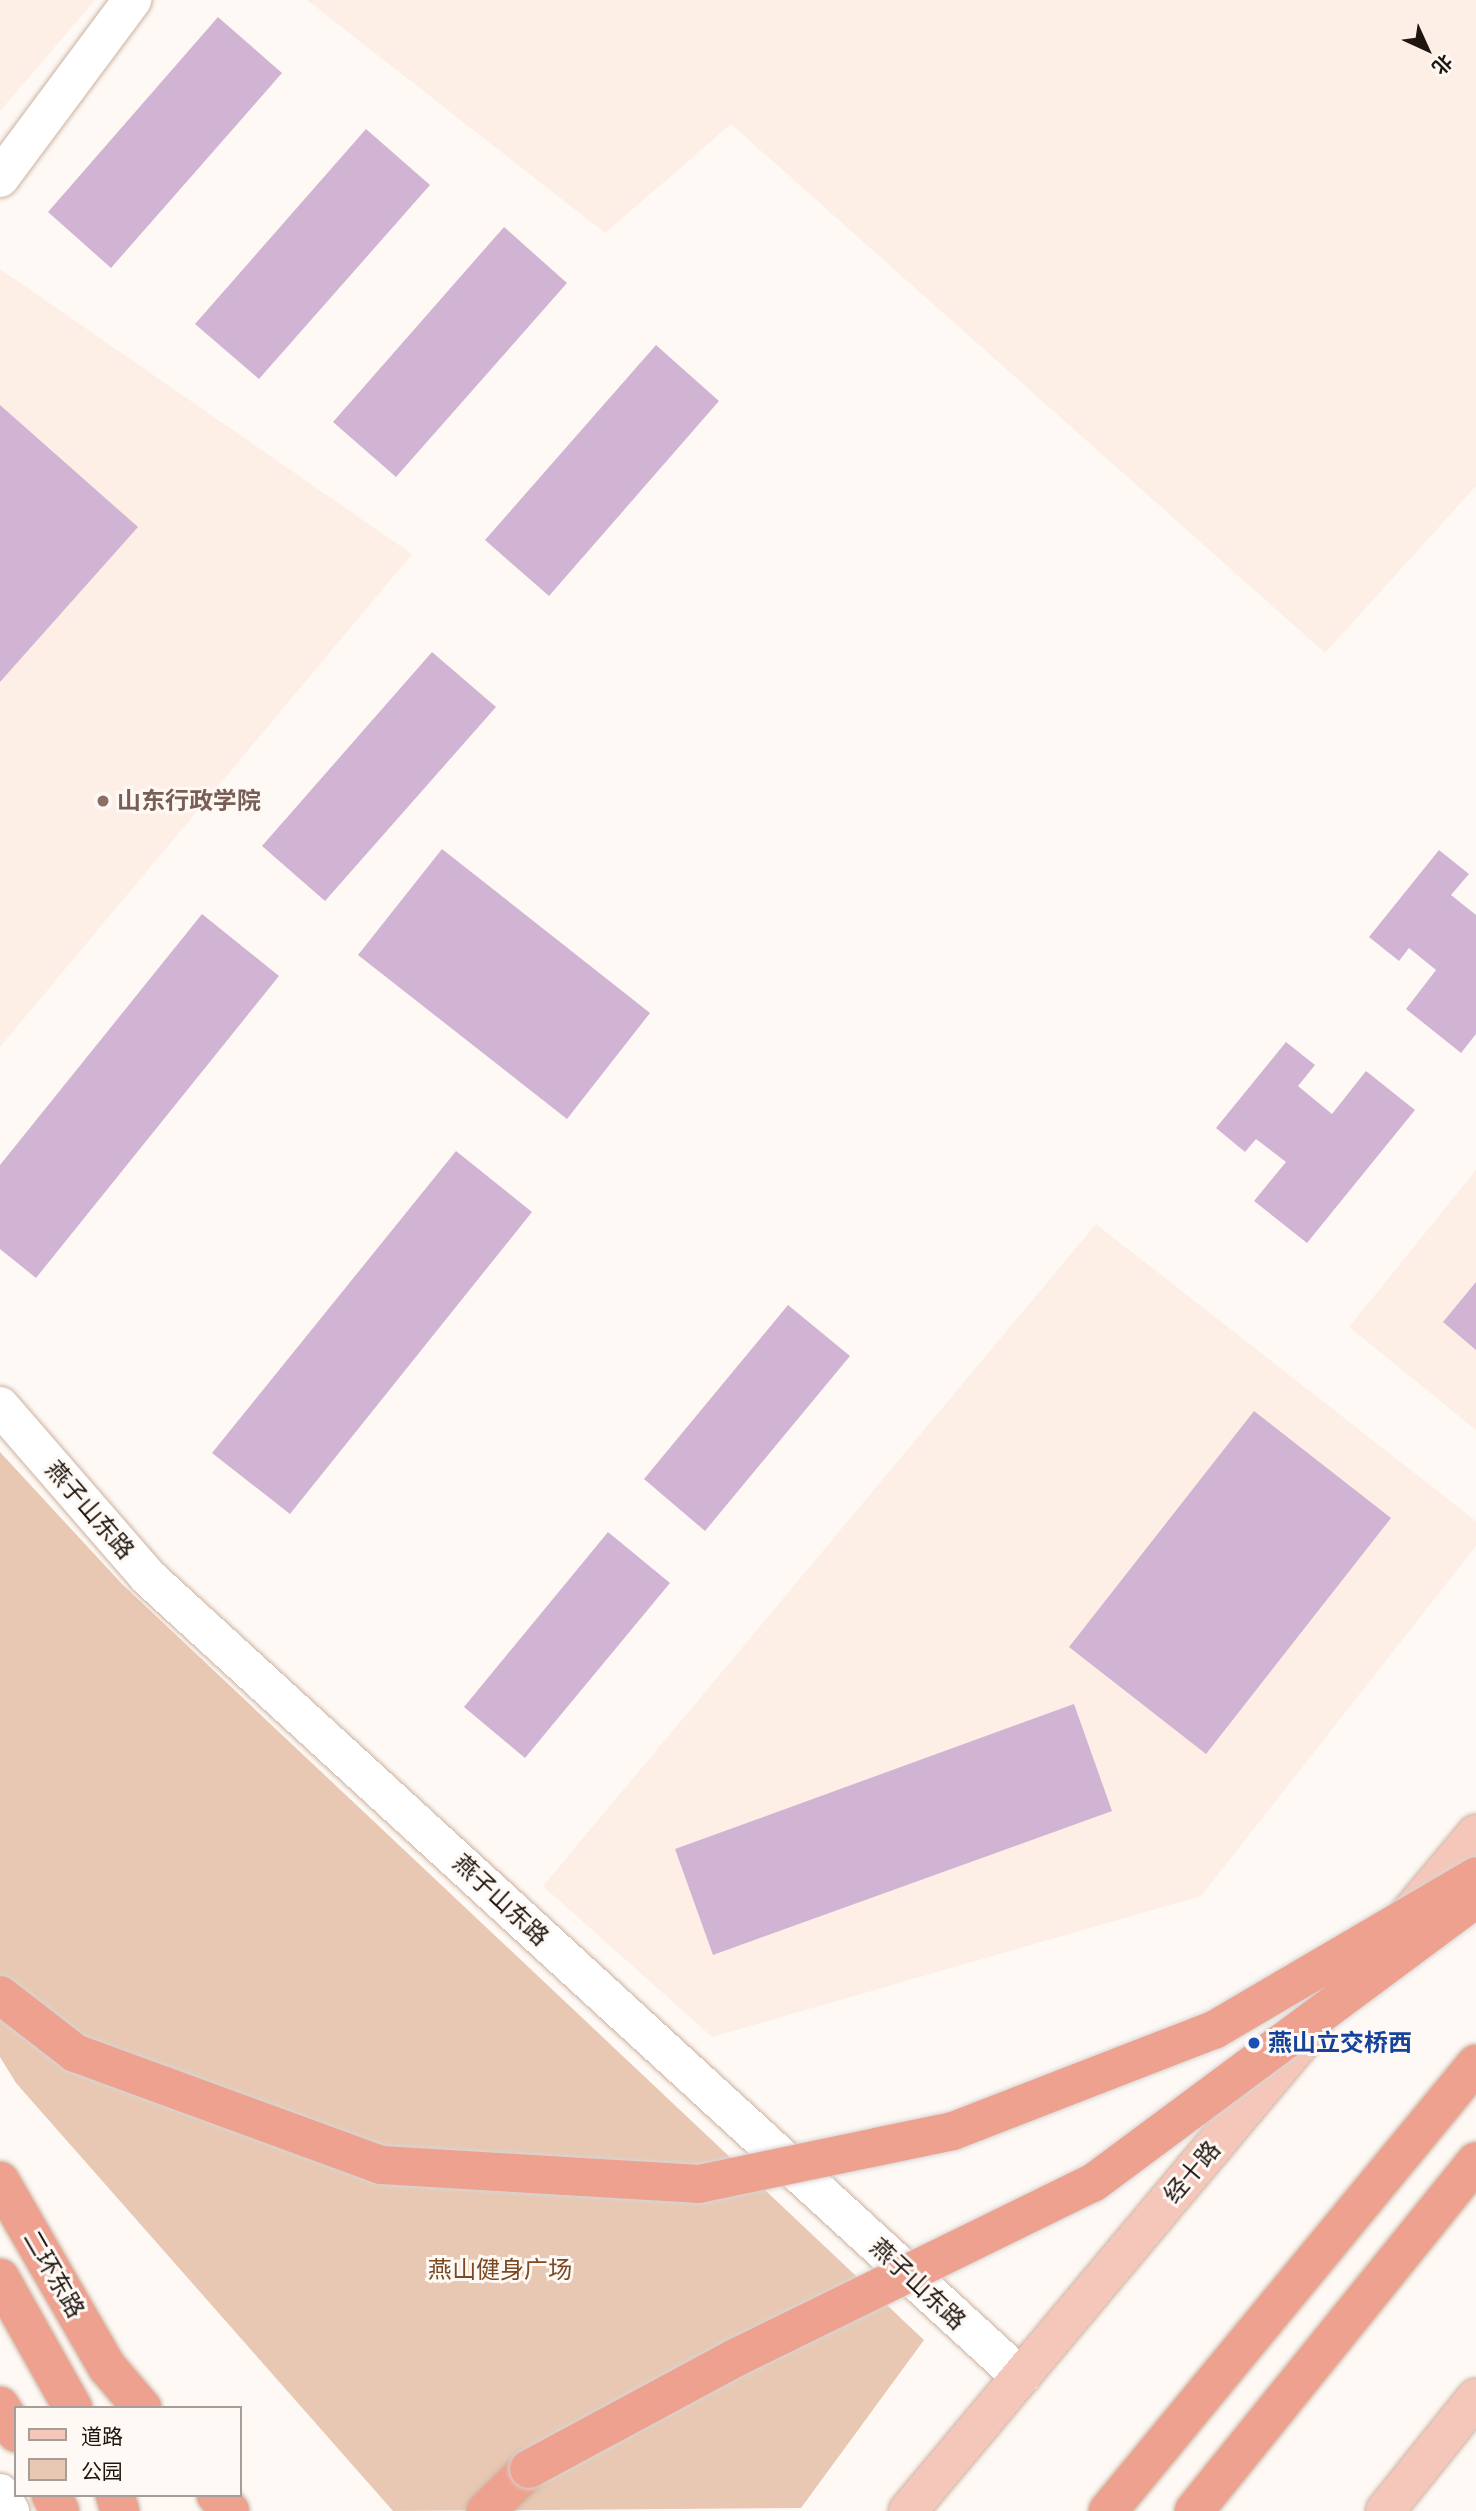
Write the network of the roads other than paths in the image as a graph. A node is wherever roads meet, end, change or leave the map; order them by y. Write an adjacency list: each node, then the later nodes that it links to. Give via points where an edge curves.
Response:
1 (132, 0): 2 (street)
2 (0, 178)
3 (0, 1406): 14 (street, 燕子山东路, via 148,1577)
4 (1476, 1834): 14 (main road, 经十路)
5 (1476, 1876): 7 (highway, bridge, via 1214,2030 953,2131 699,2184 381,2165 75,2053)
6 (1476, 1898): 24 (highway, bridge, via 1093,2183 710,2371 529,2469)
7 (0, 1995)
8 (1476, 2064): 26 (highway)
9 (1476, 2161): 27 (highway)
10 (0, 2181): 13 (highway, 二环东路)
11 (0, 2266): 13 (highway, 二环东路)
12 (0, 2277): 17 (highway)
13 (107, 2367): 18 (highway, 二环东路)
14 (1021, 2377): 25 (main road, 经十路)
15 (1476, 2398): 28 (main road)
16 (0, 2406): 19 (highway)
17 (73, 2406)
18 (140, 2406)
19 (14, 2430)
20 (0, 2493): 22 (street)
21 (218, 2497): 23 (highway)
22 (10, 2511)
23 (230, 2511)
24 (486, 2511)
25 (908, 2511)
26 (1108, 2511)
27 (1194, 2511)
28 (1385, 2511)

